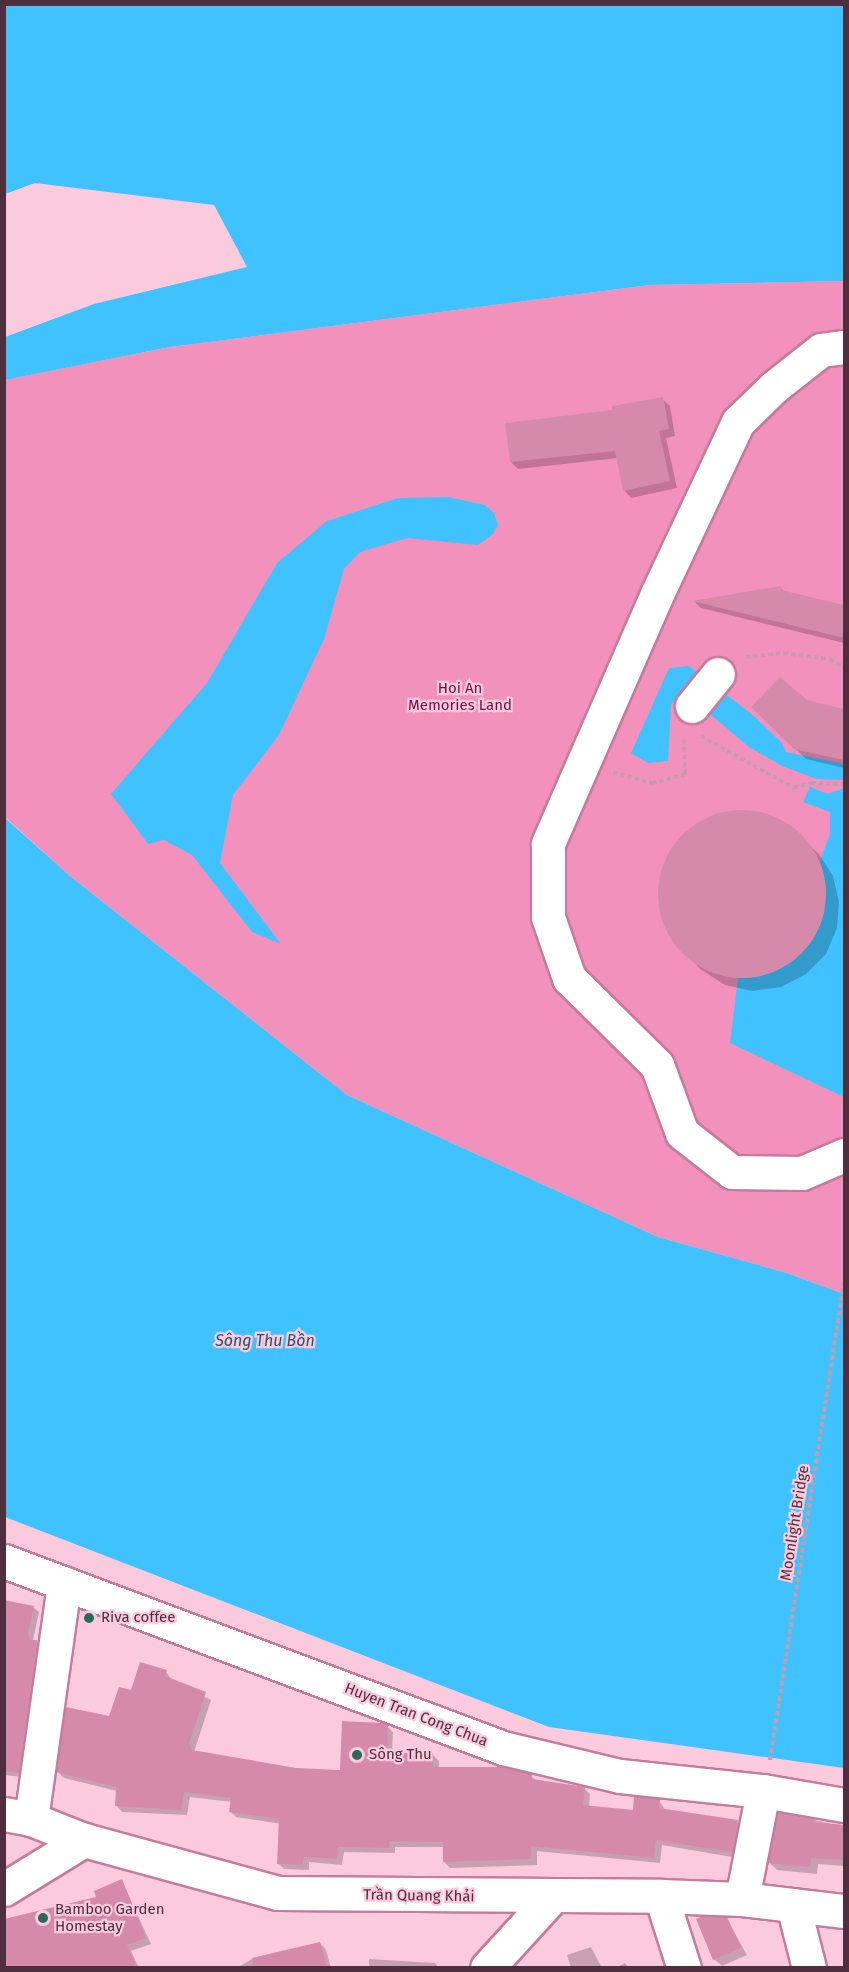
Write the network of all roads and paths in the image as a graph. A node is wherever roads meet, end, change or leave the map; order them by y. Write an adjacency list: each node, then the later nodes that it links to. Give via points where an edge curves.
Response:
1 (844, 347): 5 (street, via 821,351 774,387 738,422)
2 (844, 667): 3 (path, via 830,659 784,653 741,657)
3 (718, 674): 4 (street)
4 (687, 716): 5 (path, via 686,774 652,783); 6 (path, via 794,788 811,783)
5 (584, 759): 7 (street, via 548,844 548,917 569,978 657,1065 682,1132 732,1172 802,1173)
6 (844, 784)
7 (844, 1155)
8 (844, 1284): 11 (path, Moonlight Bridge)
9 (4, 1561): 10 (street, Huyen Tran Cong Chua)
10 (64, 1583): 11 (street, Huyen Tran Cong Chua, via 503,1748 620,1776); 13 (street)
11 (766, 1779): 12 (street, Huyen Tran Cong Chua); 18 (street)
12 (844, 1805)
13 (18, 1816): 14 (street, Trần Quang Khải)
14 (84, 1840): 15 (street); 17 (street, Trần Quang Khải, via 278,1893)
15 (4, 1889)
16 (661, 1896): 17 (street, Trần Quang Khải); 18 (street, Trần Quang Khải); 22 (street)
17 (551, 1898): 21 (street)
18 (742, 1899): 19 (street, Trần Quang Khải)
19 (793, 1905): 20 (street, Trần Quang Khải); 23 (street)
20 (844, 1911)
21 (487, 1968)
22 (684, 1968)
23 (809, 1968)

